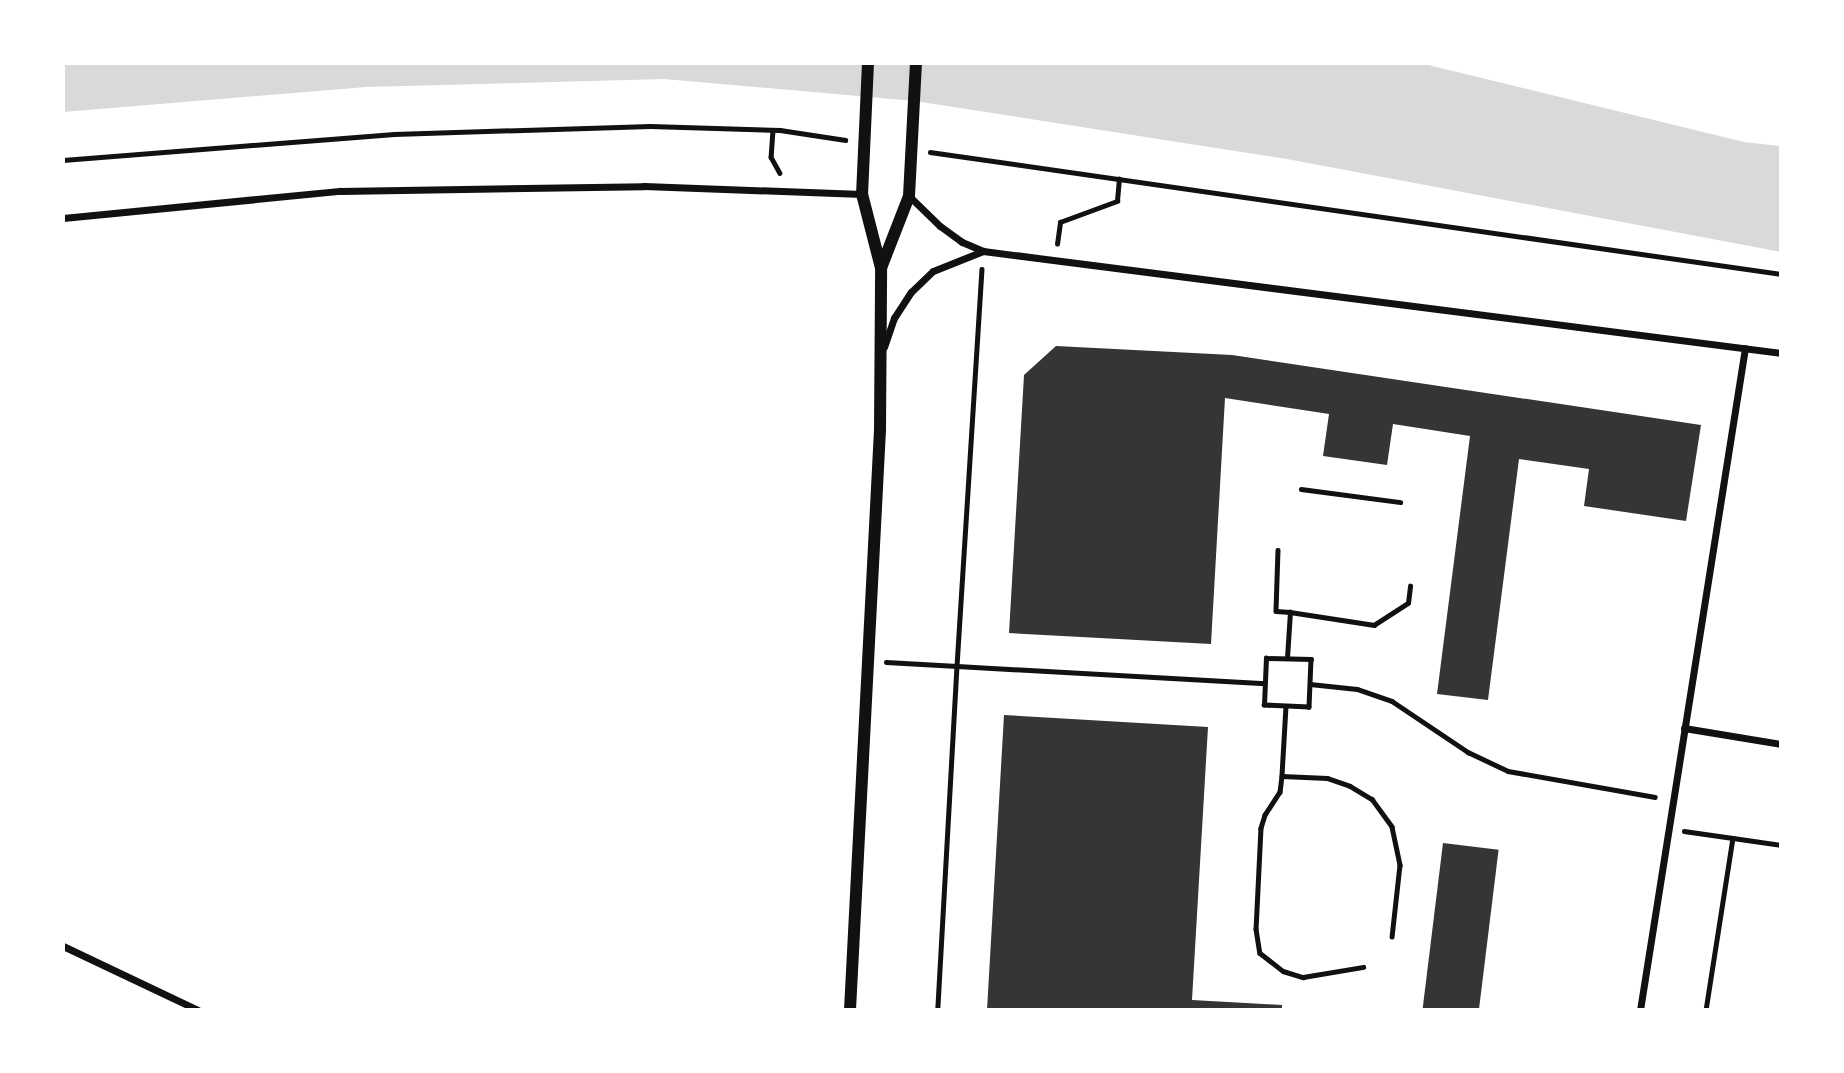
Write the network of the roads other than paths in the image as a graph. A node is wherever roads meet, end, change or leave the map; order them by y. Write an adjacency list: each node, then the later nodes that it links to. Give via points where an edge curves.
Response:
1 (868, 63): 3 (street)
2 (916, 63): 4 (street)
3 (862, 194): 5 (street, via 645,186 340,191); 7 (street)
4 (909, 196): 6 (street, via 940,226); 7 (street)
5 (63, 218)
6 (983, 251): 8 (street); 10 (street, via 933,271 911,292 894,318)
7 (881, 268): 10 (street)
8 (1745, 348): 9 (street); 11 (street)
9 (1781, 353)
10 (881, 358): 15 (street)
11 (1684, 728): 12 (street); 16 (street)
12 (1781, 744)
13 (63, 946): 14 (street)
14 (198, 1010)
15 (850, 1010)
16 (1640, 1010)

